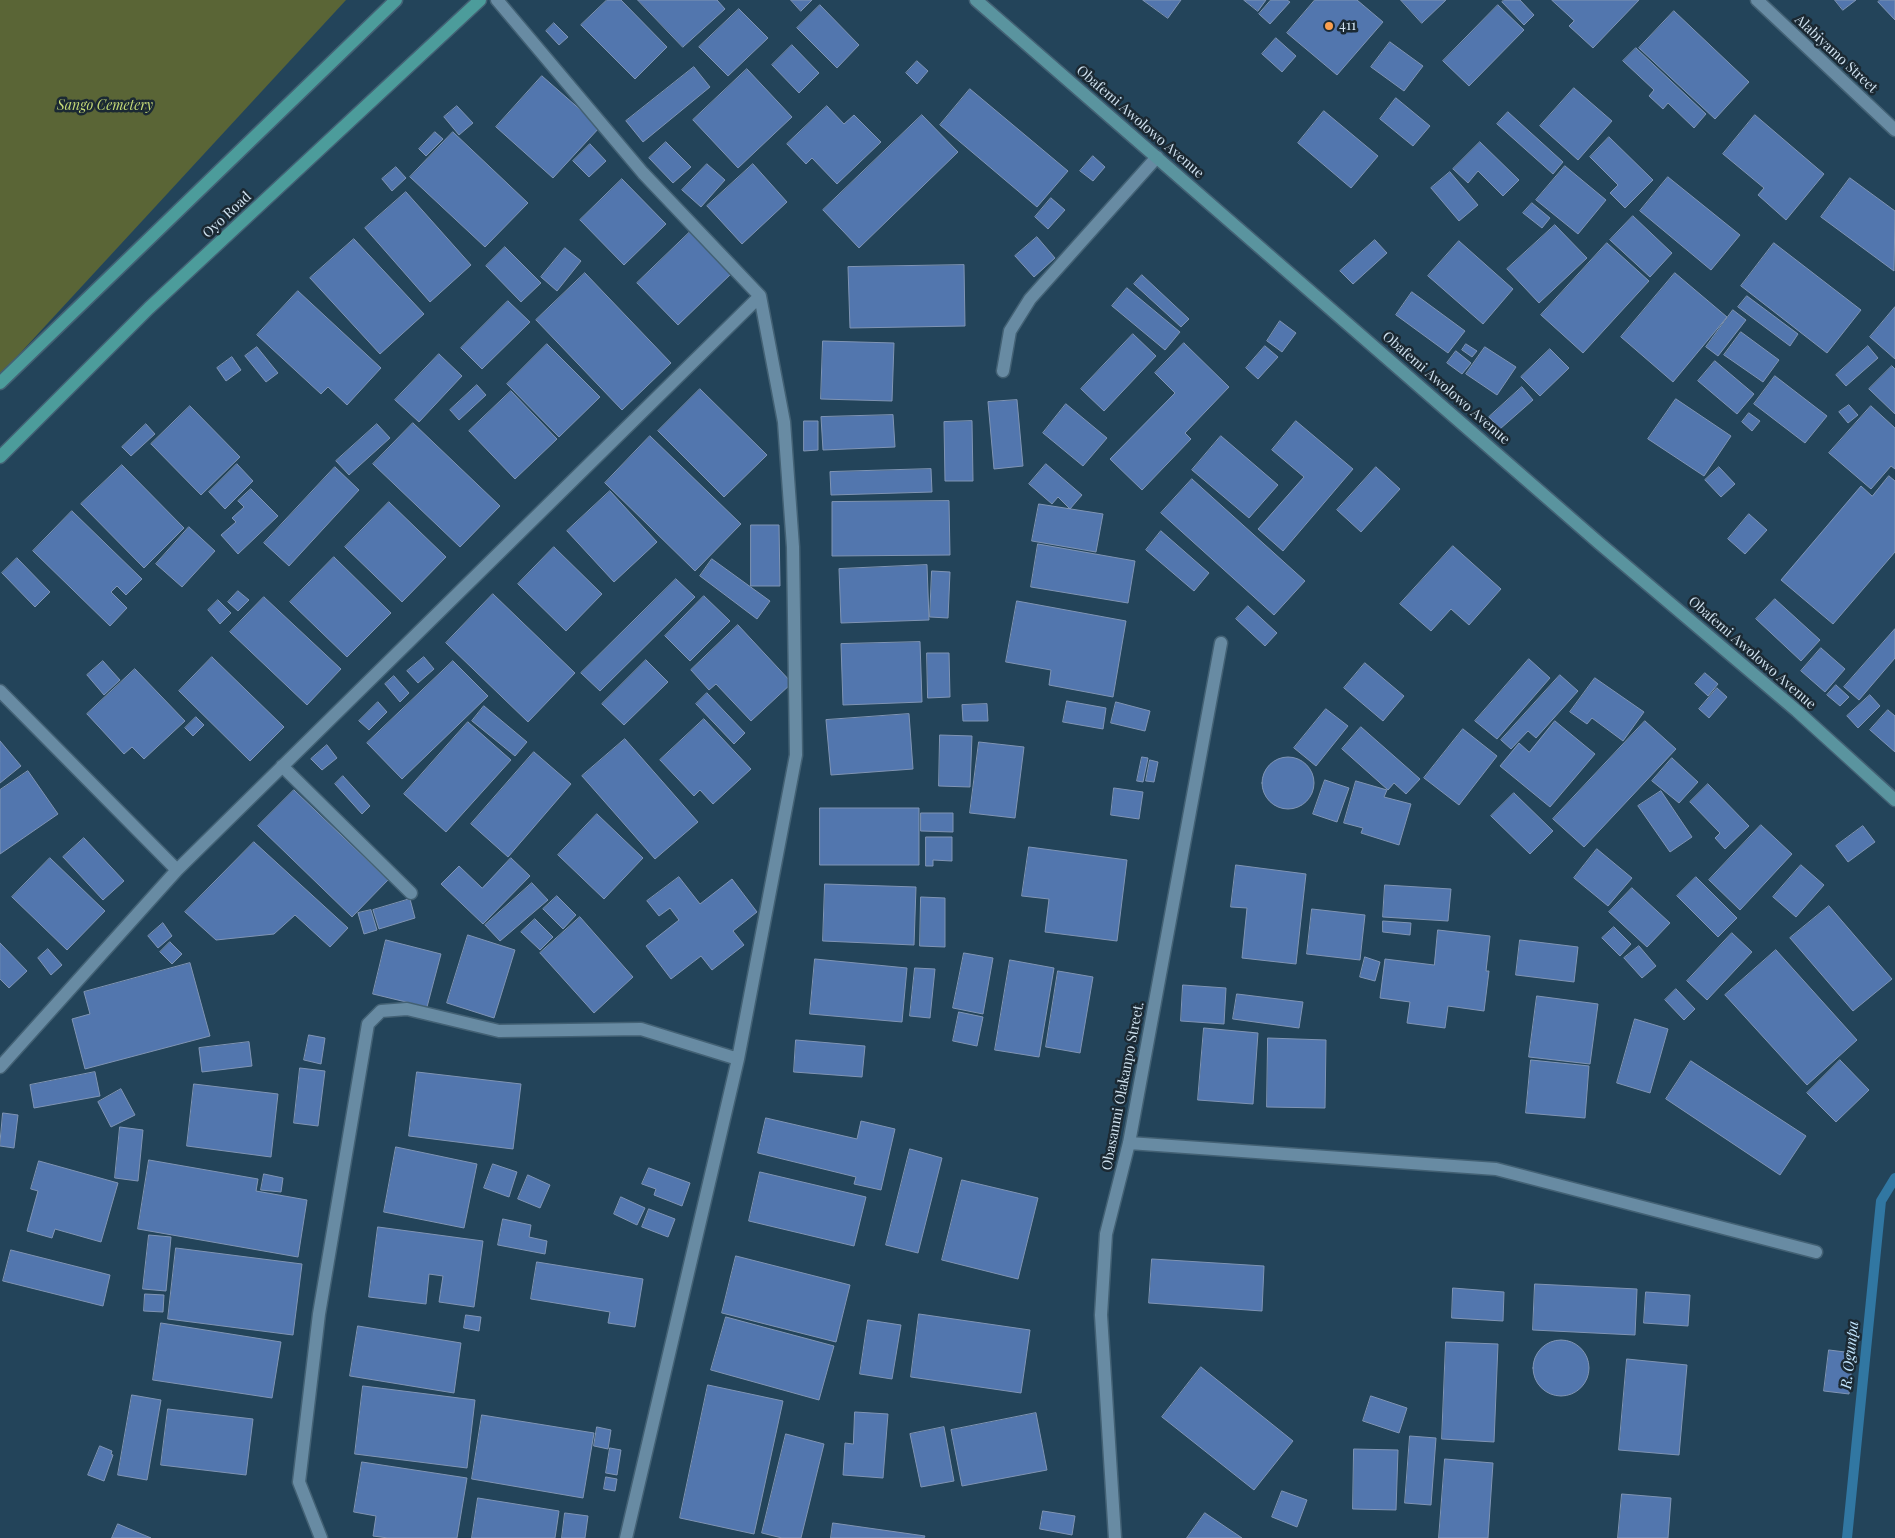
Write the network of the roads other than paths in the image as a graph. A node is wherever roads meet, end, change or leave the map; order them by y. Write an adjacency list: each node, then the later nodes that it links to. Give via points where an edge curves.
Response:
1 (396, 0): 10 (main road)
2 (480, 0): 11 (main road, Oyo Road, via 149,308)
3 (497, 0): 8 (street, via 643,174)
4 (976, 0): 7 (main road, Obafemi Awolowo Avenue)
5 (1756, 0): 6 (street, Alabiyamo Street)
6 (1895, 130)
7 (1157, 157): 9 (street, via 1030,299 1010,331); 15 (main road, Obafemi Awolowo Avenue)
8 (760, 296): 14 (street); 18 (street, via 784,422 793,547 796,755)
9 (1002, 370)
10 (0, 383)
11 (0, 457)
12 (1220, 643): 20 (street, Obasanmi Olakanpo Street.)
13 (0, 691): 16 (street)
14 (282, 766): 16 (street); 17 (street)
15 (1895, 800)
16 (177, 870): 19 (street)
17 (411, 893)
18 (738, 1059): 22 (street, via 641,1029 499,1031 407,1009 381,1010 368,1024 319,1314 299,1482); 23 (street)
19 (0, 1067)
20 (1129, 1143): 21 (street, via 1496,1168); 24 (street, Obasanmi Olakanpo Street., via 1106,1234 1101,1316)
21 (1816, 1252)
22 (321, 1538)
23 (626, 1538)
24 (1115, 1538)

